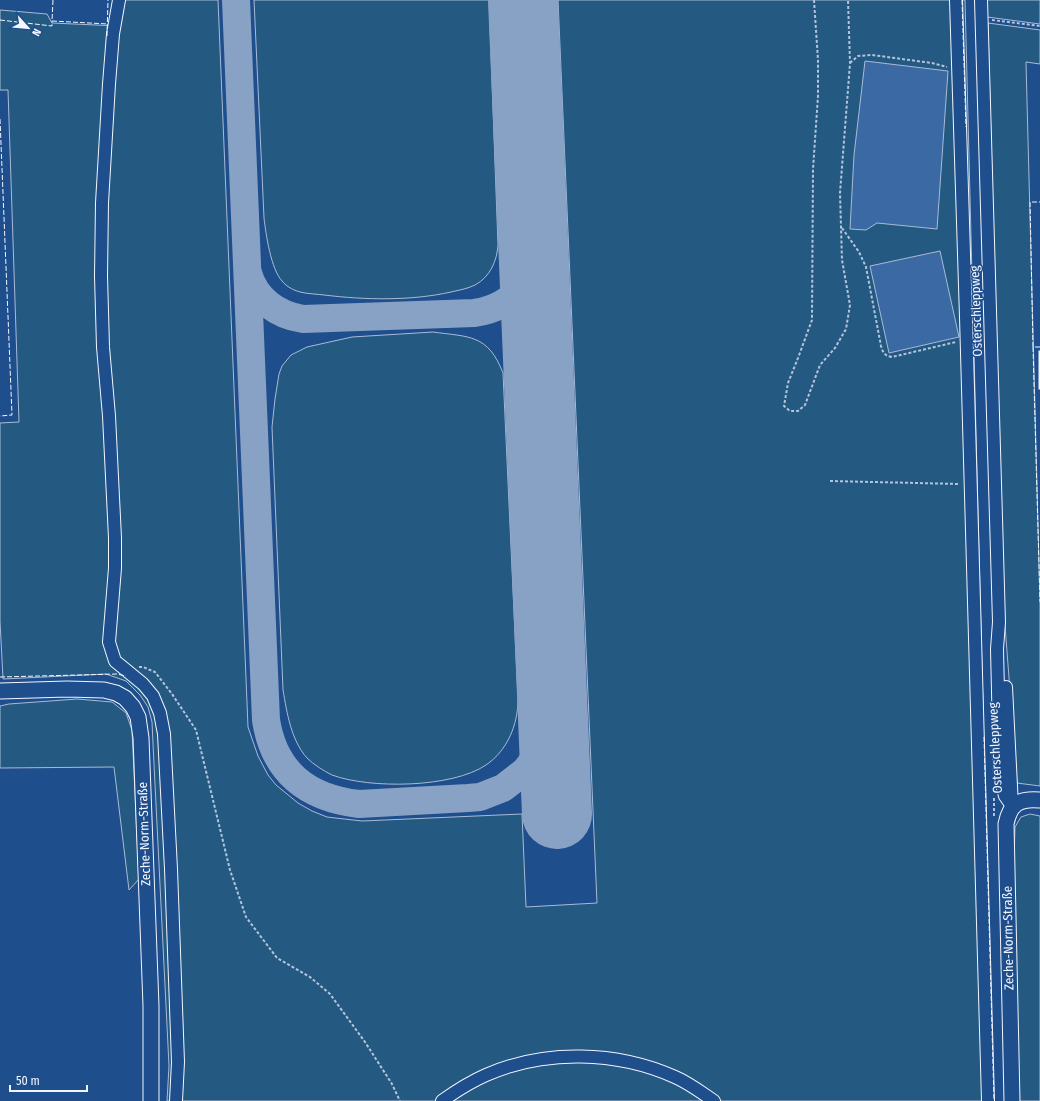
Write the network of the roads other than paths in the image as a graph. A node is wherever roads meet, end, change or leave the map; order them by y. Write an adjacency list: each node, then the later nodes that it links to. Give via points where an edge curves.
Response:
1 (119, 0): 8 (street, via 113,34 102,203 103,347 115,538 109,642 115,661 143,684 153,696 160,712 164,734 178,1062)
2 (956, 0): 11 (street)
3 (981, 0): 6 (street, Osterschleppweg, via 999,622 997,649 1000,776)
4 (0, 691): 7 (main road, Zeche-Norm-Straße, via 104,690 125,698 138,717 141,738 151,1006)
5 (1040, 800): 6 (main road, via 1031,799)
6 (1005, 805): 12 (main road, Zeche-Norm-Straße, via 1008,814 1006,824)
7 (151, 1101)
8 (176, 1101)
9 (442, 1101): 10 (street, via 486,1075 513,1065 570,1057 615,1060 641,1065 676,1077)
10 (714, 1101)
11 (988, 1101)
12 (1012, 1101)

